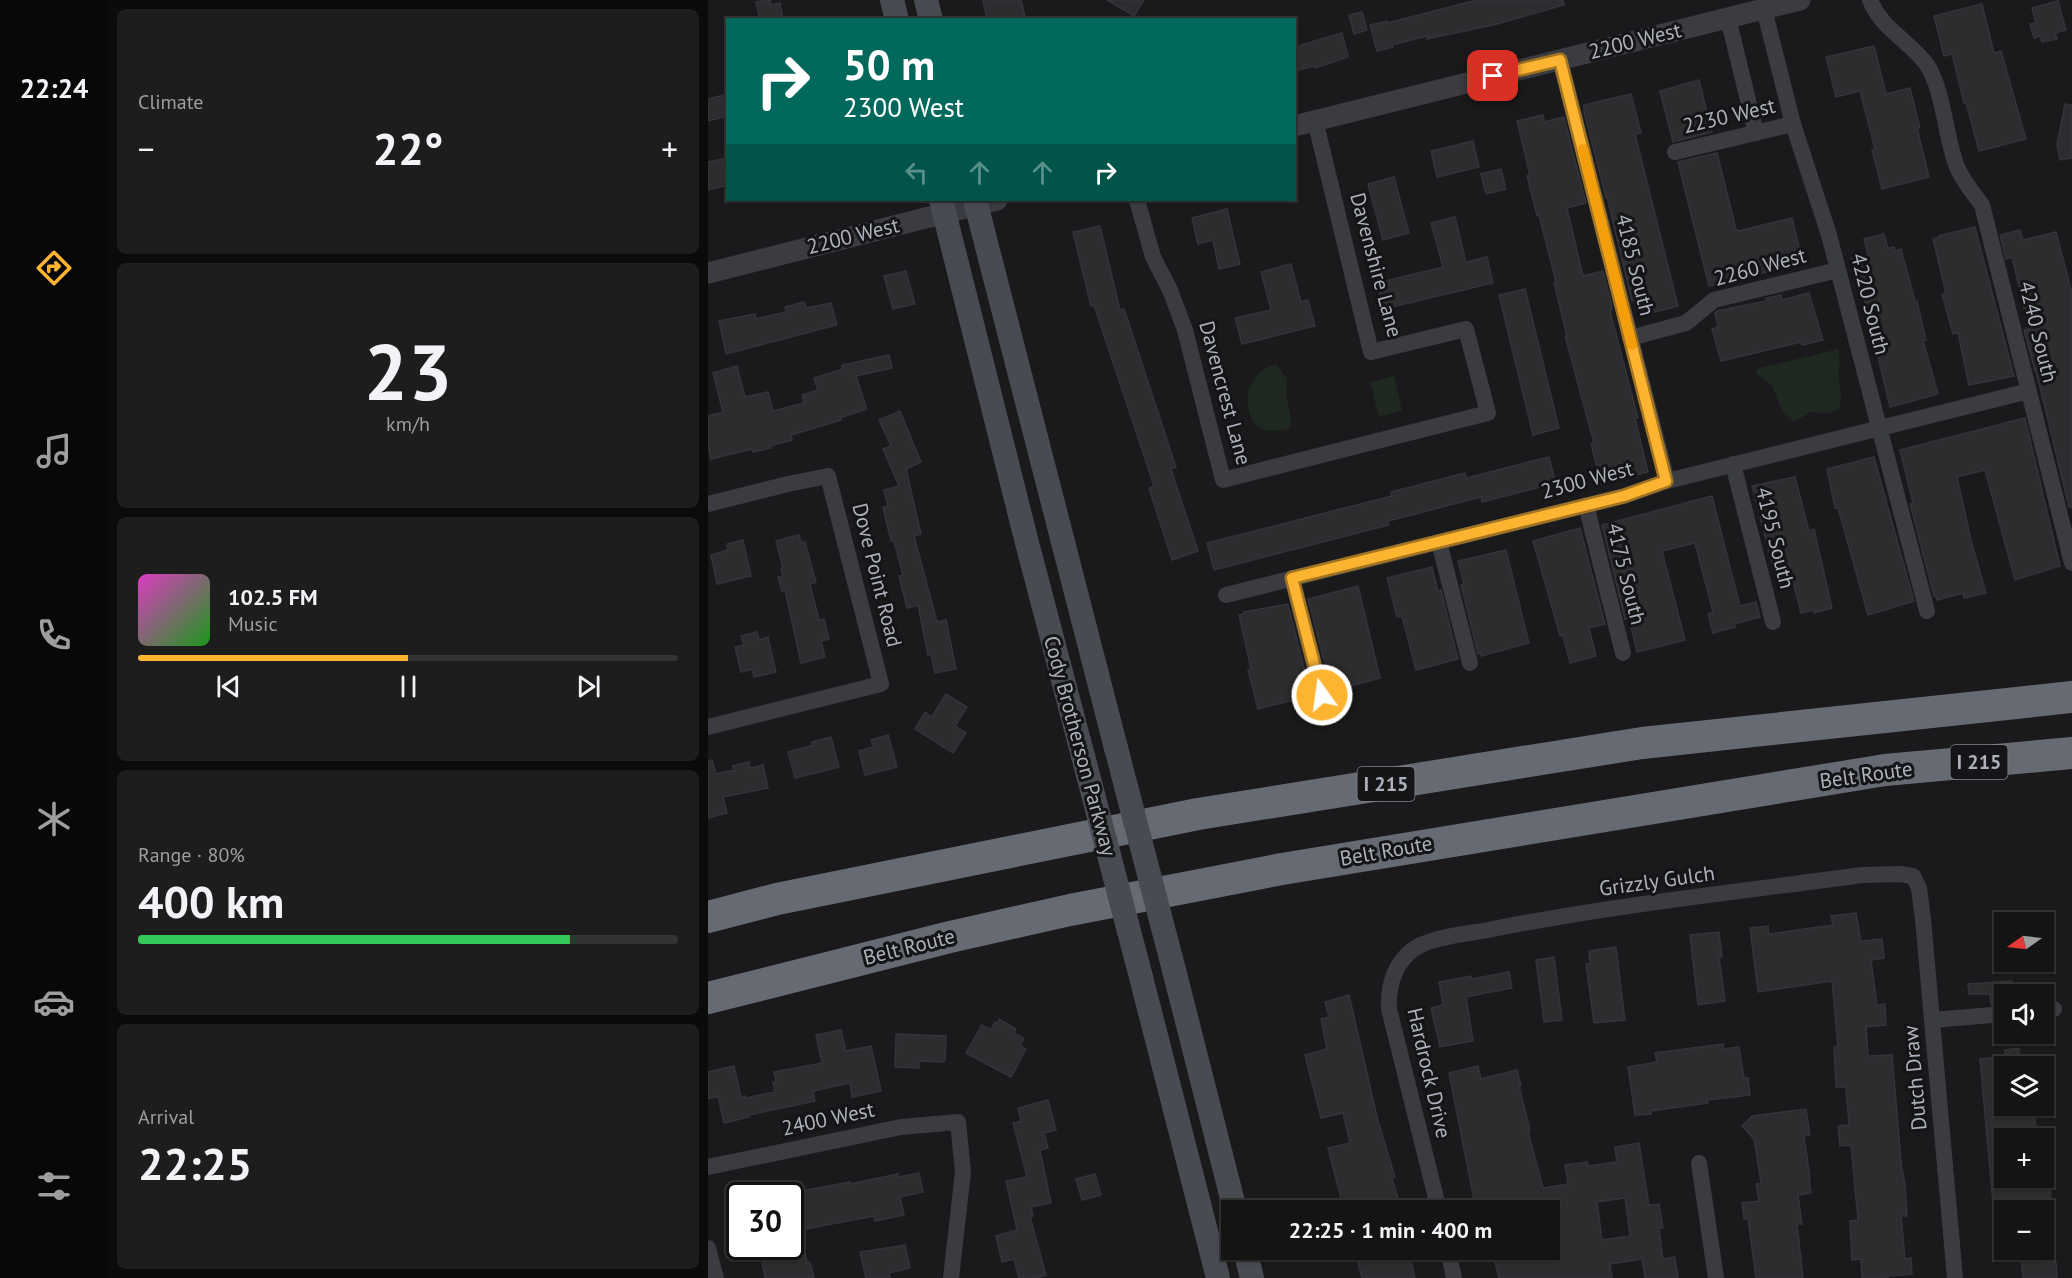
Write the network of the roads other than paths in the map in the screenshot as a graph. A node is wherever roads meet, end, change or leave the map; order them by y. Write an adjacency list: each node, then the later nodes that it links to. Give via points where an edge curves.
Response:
1 (892, 0): 6 (main road)
2 (926, 0): 7 (main road)
3 (1800, 0): 5 (street, 2200 West)
4 (1870, 0): 21 (street, 4240 South, via 1881,21 1926,64 1936,87 1956,165 1986,216)
5 (1764, 9): 8 (street, 2200 West); 11 (street, 4220 South)
6 (896, 18)
7 (930, 18)
8 (1728, 18): 9 (street, 2200 West); 13 (street)
9 (1560, 60): 10 (street, 2200 West); 20 (street, 4185 South)
10 (1316, 120): 12 (street, 2200 West); 22 (street, Davenshire Lane, via 1371,352 1466,329)
11 (1793, 124): 13 (street, 2230 West); 18 (street, 4220 South)
12 (1296, 125)
13 (1756, 133): 14 (street, 2230 West)
14 (1675, 152)
15 (983, 201): 17 (street, 2200 West); 50 (main road, Cody Brotherson Parkway, bridge, via 1116,748)
16 (1137, 201): 22 (street, Davencrest Lane, via 1153,257 1185,330 1223,480)
17 (942, 206): 19 (street, 2200 West); 57 (main road, Cody Brotherson Parkway, bridge)
18 (1838, 270): 20 (street, 2260 West, via 1714,300 1686,323); 23 (street, 4220 South)
19 (708, 273)
20 (1630, 338): 25 (street, 4185 South)
21 (2029, 391): 23 (street, 2300 West); 29 (street, 4240 South)
22 (1488, 413)
23 (1878, 428): 24 (street, 2300 West); 32 (street, 4220 South)
24 (1733, 464): 25 (street, 2300 West); 33 (street, 4195 South)
25 (1666, 481): 27 (street, 2300 West)
26 (708, 504): 38 (street, Dove Point Road, via 828,476 881,684)
27 (1586, 505): 28 (street, 2300 West); 34 (street, 4175 South)
28 (1439, 542): 30 (street, 2300 West); 35 (street)
29 (2072, 563)
30 (1292, 578): 31 (street, 2300 West); 36 (street)
31 (1226, 595)
32 (1927, 611)
33 (1773, 622)
34 (1623, 653)
35 (1470, 663)
36 (1322, 695)
37 (2072, 698): 43 (highway, I 215, via 1642,743 1209,812 777,899)
38 (708, 728)
39 (2072, 753): 40 (highway, Belt Route / I 215)
40 (1885, 770): 41 (highway); 45 (highway, Belt Route / I 215, via 1180,888 950,937)
41 (2072, 772)
42 (1913, 876): 44 (street, Grizzly Gulch, via 1862,875 1604,910 1436,940); 47 (street, Dutch Draw, via 1919,888)
43 (708, 917)
44 (1410, 951): 51 (street, Hardrock Drive, via 1391,981 1389,1009)
45 (708, 998)
46 (1994, 1015): 47 (street)
47 (1933, 1020): 61 (street, Dutch Draw)
48 (1699, 1163): 60 (street)
49 (708, 1167): 56 (street, 2400 West, via 901,1127 958,1122 963,1172)
50 (1232, 1200)
51 (1437, 1200)
52 (708, 1248): 55 (street)
53 (1248, 1260): 58 (main road)
54 (1450, 1260): 59 (street)
55 (716, 1278)
56 (951, 1278)
57 (1218, 1278)
58 (1252, 1278)
59 (1454, 1278)
60 (1716, 1278)
61 (1955, 1278)

